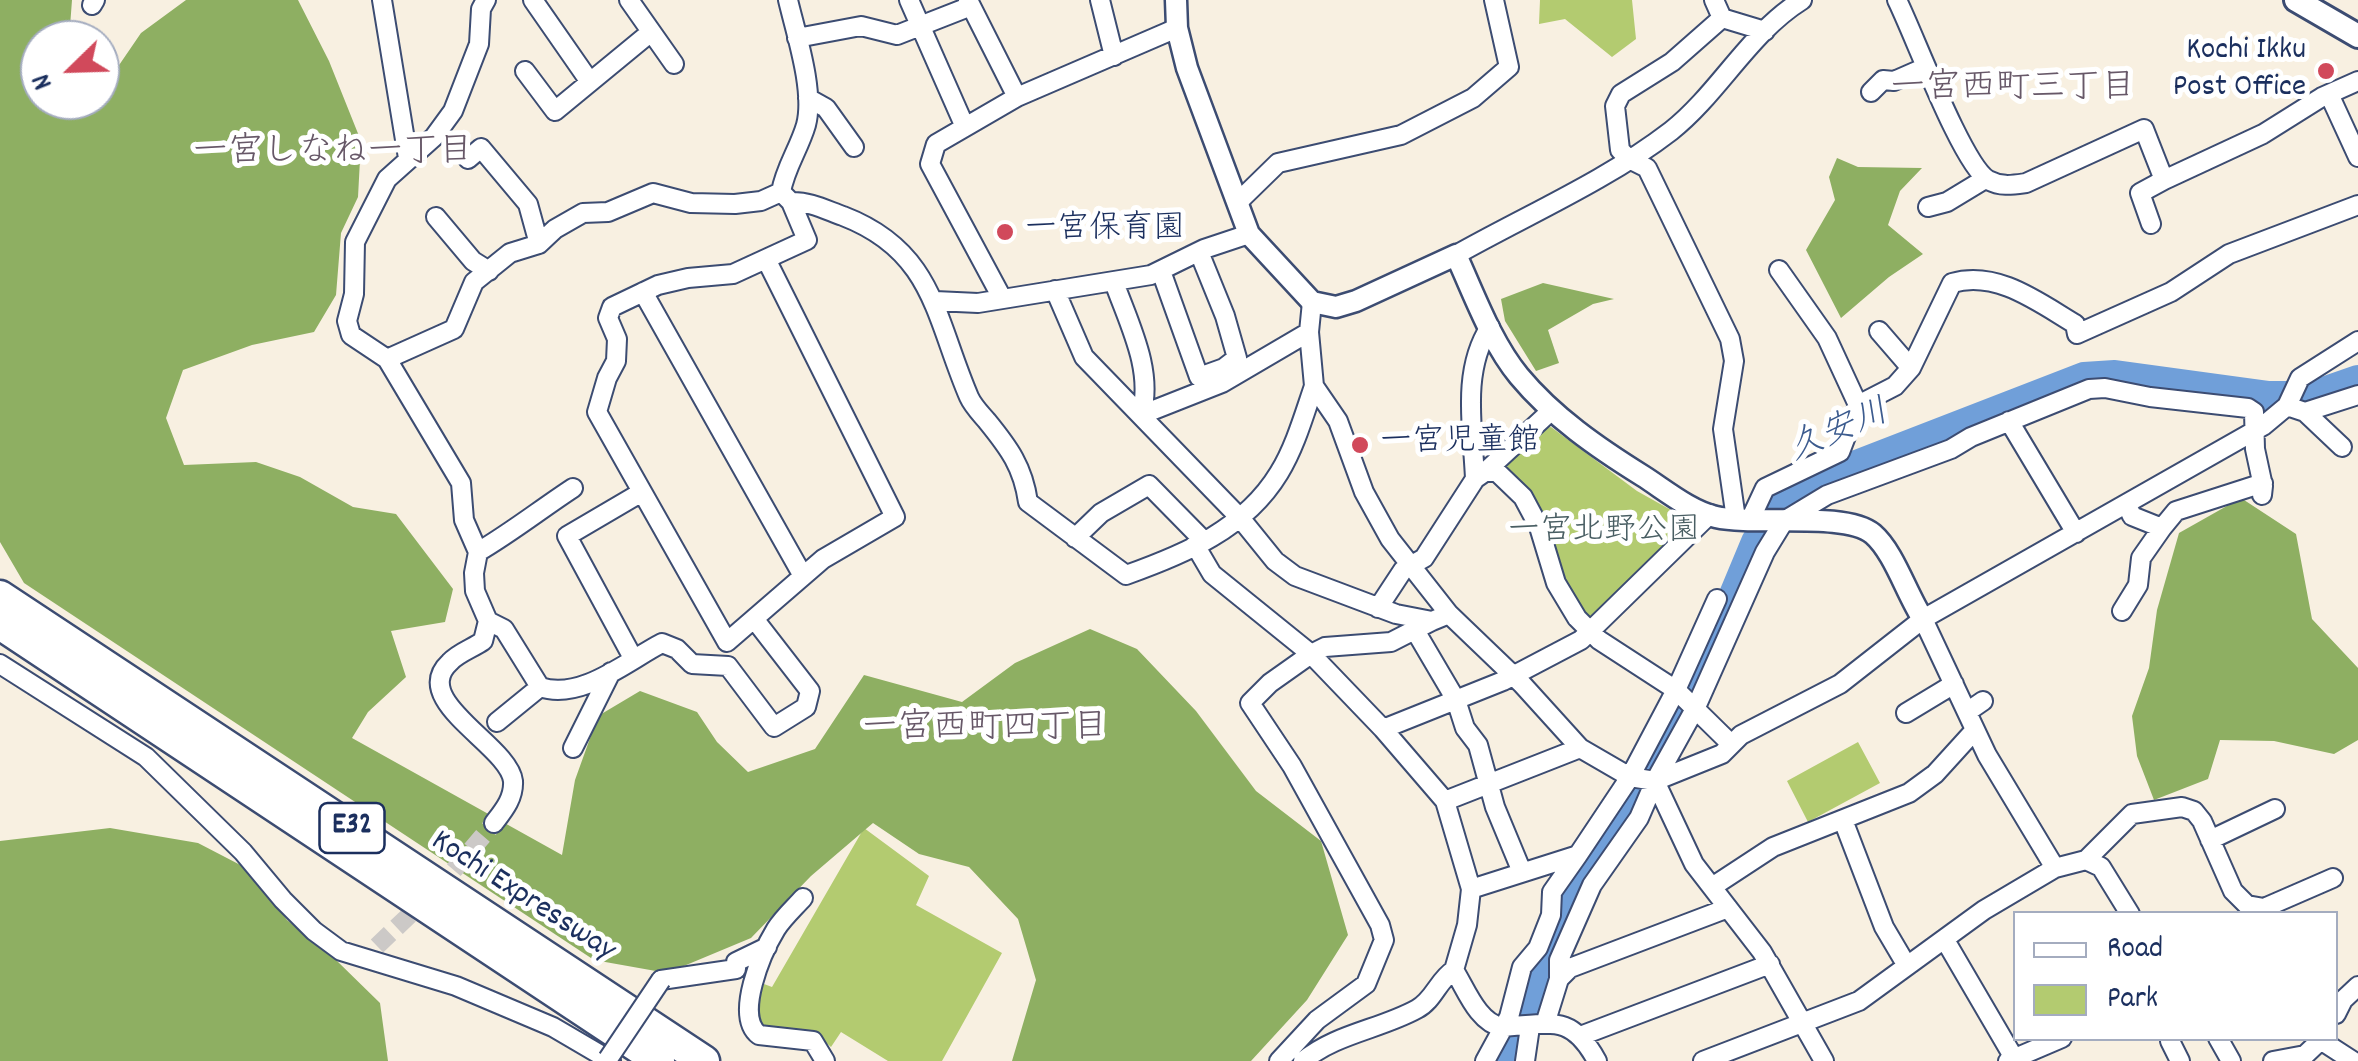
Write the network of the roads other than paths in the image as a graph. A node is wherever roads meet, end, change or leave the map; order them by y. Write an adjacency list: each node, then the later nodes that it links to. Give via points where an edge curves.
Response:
1 (382, 0): 35 (street)
2 (486, 0): 35 (street, via 479,44 454,112)
3 (533, 0): 27 (street)
4 (629, 0): 19 (street)
5 (788, 0): 21 (street)
6 (909, 0): 16 (street)
7 (1100, 0): 22 (street)
8 (1176, 0): 17 (street)
9 (1494, 0): 41 (street, via 1509,66 1473,98 1400,135 1278,163)
10 (1714, 0): 15 (street)
11 (1802, 0): 18 (street)
12 (1897, 0): 24 (street)
13 (2296, 0): 20 (main road)
14 (969, 3): 16 (street); 30 (street)
15 (1722, 18): 18 (street); 37 (street, via 1672,62 1621,94 1614,113 1620,150)
16 (923, 25): 21 (street, via 898,35 861,26); 32 (street)
17 (1178, 28): 22 (street); 41 (street, via 1186,68)
18 (1765, 31): 37 (street, via 1685,118)
19 (651, 32): 23 (street); 27 (street)
20 (2358, 36)
21 (797, 38): 31 (street)
22 (1114, 56): 30 (street)
23 (674, 64)
24 (1926, 67): 28 (street, via 1883,80); 38 (street)
25 (525, 71): 27 (street, via 554,110)
26 (2358, 81): 29 (street)
27 (591, 89)
28 (1871, 92)
29 (2330, 94): 34 (street); 39 (street)
30 (1017, 97): 32 (street)
31 (808, 98): 33 (street, via 826,108); 40 (street, via 806,124 783,176)
32 (966, 127): 57 (street, via 936,144 930,164)
33 (854, 148)
34 (2358, 157)
35 (408, 158): 65 (street, via 387,178 355,242 347,321 351,336)
36 (468, 158): 47 (street, via 481,148 528,204)
37 (1629, 159): 49 (street); 84 (street, via 1648,168 1730,340 1734,361 1724,428)
38 (1985, 179): 39 (street, via 2005,186 2026,183 2144,128); 43 (street)
39 (2164, 180): 45 (street, via 2140,192)
40 (786, 197): 47 (street, via 692,203 654,193 608,212 583,212); 50 (street, via 806,240); 58 (street, via 874,228 902,252)
41 (1237, 202): 46 (street)
42 (2358, 206): 66 (street, via 2229,254 2171,292 2077,334 2075,324 2011,286 1967,278 1952,283)
43 (1928, 207)
44 (436, 217): 51 (street)
45 (2152, 224)
46 (1248, 234): 48 (street); 59 (street)
47 (539, 244): 51 (street, via 510,253)
48 (1199, 252): 53 (street); 67 (street, via 1237,358)
49 (1456, 254): 59 (street, via 1356,301 1336,307); 60 (street)
50 (766, 259): 56 (street, via 733,274); 92 (street, via 894,517)
51 (488, 270): 65 (street, via 474,282 454,329)
52 (1779, 270): 71 (street, via 1827,338)
53 (1161, 271): 54 (street); 67 (street)
54 (1114, 282): 55 (street); 64 (street)
55 (1055, 290): 57 (street); 72 (street, via 1084,357)
56 (643, 292): 80 (street, via 612,307 616,362 598,412); 92 (street)
57 (1002, 298): 58 (street)
58 (935, 301): 88 (street, via 970,401 1015,455 1028,502)
59 (1312, 302): 62 (street)
60 (1490, 327): 74 (street, via 1517,374); 78 (street, via 1479,344 1471,386)
61 (1879, 331): 66 (street)
62 (1309, 332): 68 (street); 72 (street, via 1222,382)
63 (2358, 341): 73 (street, via 2300,378)
64 (1140, 356): 69 (street); 72 (street)
65 (386, 359): 90 (street, via 461,482 464,520)
66 (1911, 368): 71 (street, via 1895,386)
67 (1198, 377): 72 (street)
68 (1314, 386): 83 (street, via 1279,474); 91 (street, via 1338,420 1375,515)
69 (1160, 388)
70 (2358, 395): 73 (street)
71 (1858, 404): 84 (street, via 1840,452 1765,488)
72 (1143, 408): 83 (street)
73 (2296, 409): 76 (street); 77 (street)
74 (1552, 410): 78 (street); 82 (street, via 1596,446)
75 (2009, 421): 76 (street, via 2106,388 2248,408); 85 (street, via 1827,495); 87 (street)
76 (2254, 431): 81 (street); 86 (street, via 2262,489 2176,511)
77 (2342, 447)
78 (1480, 475): 91 (street, via 1424,558); 102 (street, via 1498,472 1523,497 1556,584)
79 (573, 488): 90 (street)
80 (642, 492): 98 (street, via 727,642); 104 (street, via 568,536)
81 (2127, 505): 86 (street, via 2132,516); 87 (street)
82 (1710, 514): 84 (street); 102 (street)
83 (1240, 519): 89 (street); 95 (street, via 1296,576)
84 (1743, 519): 85 (street)
85 (1784, 522): 97 (street, via 1856,525 1873,534); 113 (street)
86 (2162, 528): 96 (street, via 2133,561 2138,585)
87 (2076, 533): 97 (street)
88 (1076, 538): 89 (street, via 1126,575); 89 (street, via 1101,513 1149,485)
89 (1200, 544): 103 (street, via 1212,574)
90 (478, 552): 99 (street, via 475,591)
91 (1411, 566): 95 (street); 100 (street)
92 (803, 576): 98 (street)
93 (0, 596): 158 (highway, Kochi Expressway / E32)
94 (1717, 599): 110 (street)
95 (1378, 608): 100 (street)
96 (2122, 610)
97 (1924, 619): 108 (street); 118 (street, via 1840,684)
98 (755, 620): 104 (street, via 810,690 806,707 774,727 728,666 692,664 678,648 662,643)
99 (488, 621): 109 (street, via 504,629); 127 (street, via 483,641 448,662 440,679 451,709 508,766 510,802)
100 (1432, 622): 103 (street, via 1391,642); 107 (street); 111 (street)
101 (0, 624): 157 (highway, Kochi Expressway / E32)
102 (1590, 632): 107 (street); 110 (street)
103 (1311, 654): 117 (street); 160 (street, via 1250,703 1292,766 1384,940 1362,990 1318,1020)
104 (633, 658): 106 (street)
105 (0, 664): 155 (street, via 146,757 314,931 342,951 372,951 553,1027)
106 (611, 672): 109 (street, via 567,692); 119 (street)
107 (1513, 676): 111 (street); 120 (street)
108 (1954, 684): 114 (street); 115 (street)
109 (540, 687): 116 (street)
110 (1676, 690): 113 (street); 121 (street)
111 (1456, 700): 117 (street); 123 (street)
112 (1983, 701): 115 (street)
113 (1696, 707): 118 (street); 122 (street)
114 (1906, 713)
115 (1971, 721): 126 (street, via 1923,785); 131 (street)
116 (496, 722)
117 (1383, 729): 124 (street)
118 (1730, 744): 122 (street, via 1722,754)
119 (573, 748)
120 (1580, 748): 121 (street); 123 (street)
121 (1630, 776): 122 (street); 129 (street)
122 (1655, 781): 134 (street); 144 (street, via 1592,885 1559,960)
123 (1488, 784): 124 (street); 132 (street)
124 (1445, 801): 135 (street)
125 (2275, 809): 128 (street)
126 (1843, 820): 134 (street, via 1773,847); 142 (street, via 1884,927)
127 (494, 823)
128 (2210, 840): 130 (street, via 2188,808 2132,814); 133 (street, via 2233,891 2247,905 2264,908)
129 (1578, 855): 132 (street); 148 (street, via 1552,892 1550,915 1538,948 1522,967)
130 (2086, 860): 131 (street); 138 (street, via 2101,866)
131 (2055, 868): 139 (street)
132 (1522, 872): 135 (street)
133 (2333, 878)
134 (1712, 887): 137 (street)
135 (1471, 889): 143 (street)
136 (803, 898): 140 (street)
137 (1728, 908): 141 (street); 144 (street, via 1570,968)
138 (2128, 911)
139 (1945, 940): 142 (street); 156 (street)
140 (767, 947): 155 (street, bridge, via 736,962 736,969 661,980); 159 (street, via 747,1020 759,1035 813,1041)
141 (1770, 964): 147 (street); 150 (street)
142 (1907, 966): 147 (street, via 1859,1001)
143 (1454, 970): 148 (street, via 1482,1015); 161 (street, via 1420,1008)
144 (1559, 979): 149 (street)
145 (2358, 986): 146 (street)
146 (2338, 1009)
147 (1804, 1022): 165 (street); 166 (street)
148 (1506, 1026): 149 (street); 162 (street)
149 (1538, 1026): 150 (street, via 1563,1025); 163 (street)
150 (1583, 1035): 164 (street)
151 (2055, 1041): 156 (street)
152 (2323, 1041): 169 (street)
153 (2170, 1042): 167 (street)
154 (2305, 1058): 168 (street)
155 (610, 1060)
156 (2011, 1060)
157 (659, 1061)
158 (704, 1061)
159 (825, 1061)
160 (1278, 1061)
161 (1303, 1061)
162 (1485, 1061)
163 (1525, 1061)
164 (1597, 1061)
165 (1704, 1061)
166 (1824, 1061)
167 (2180, 1061)
168 (2273, 1061)
169 (2353, 1061)

